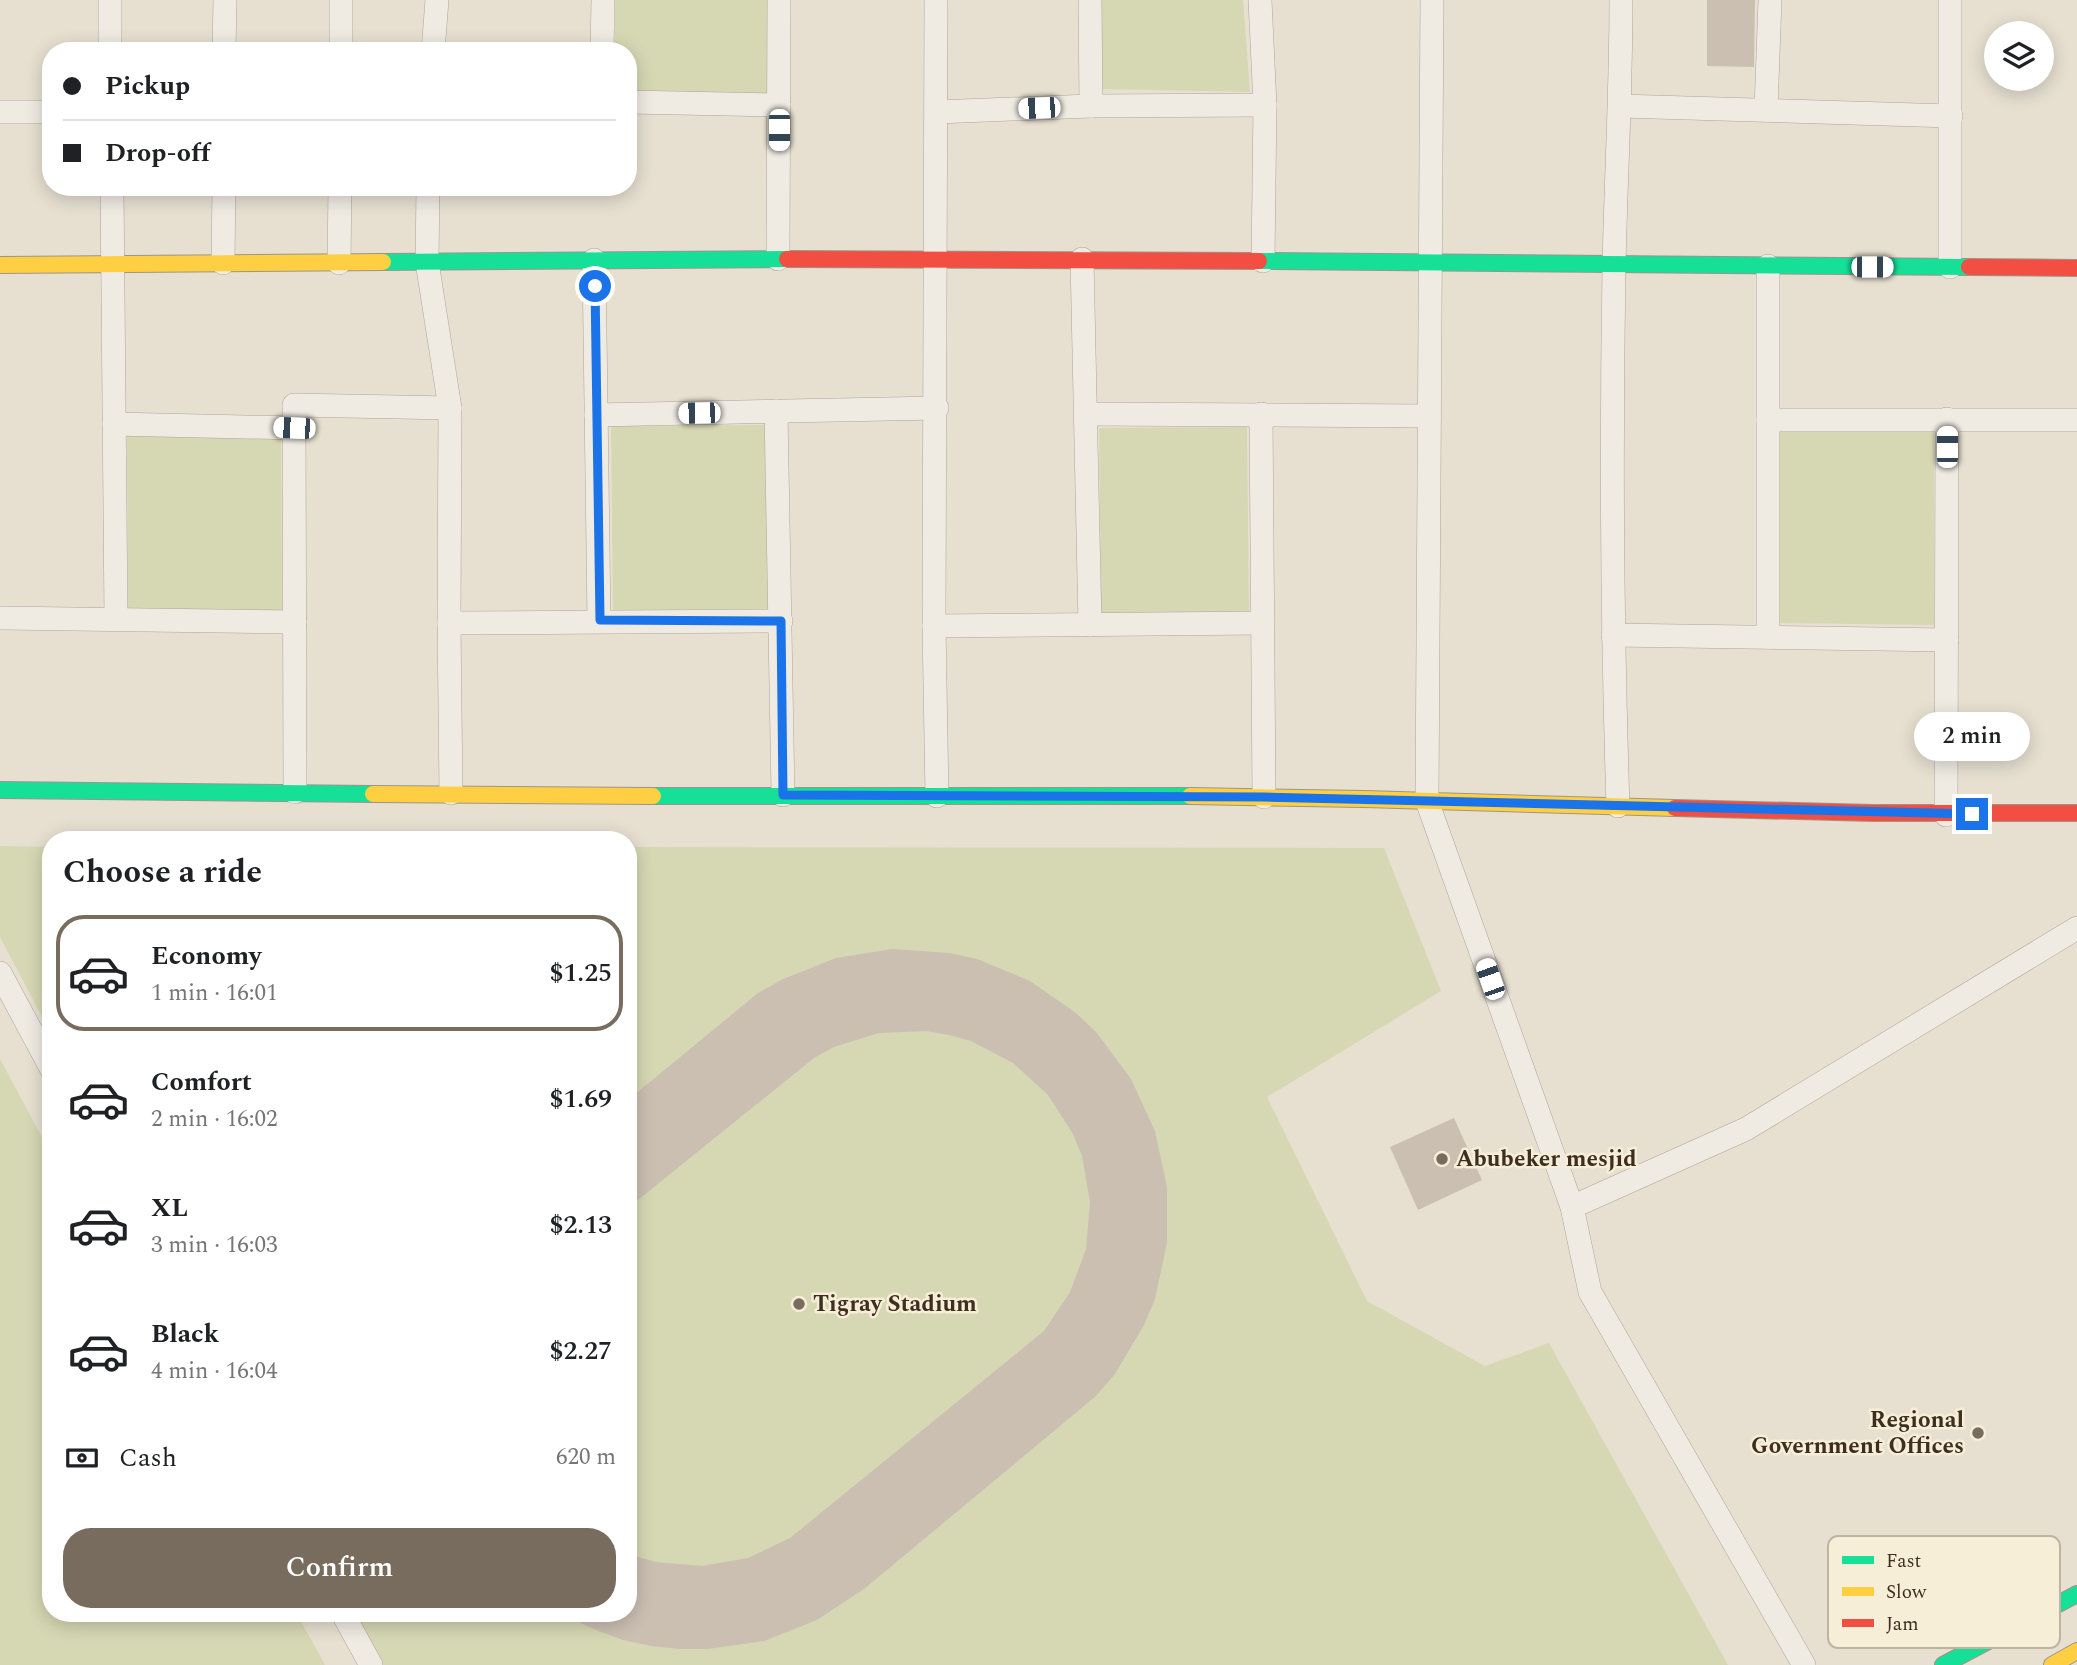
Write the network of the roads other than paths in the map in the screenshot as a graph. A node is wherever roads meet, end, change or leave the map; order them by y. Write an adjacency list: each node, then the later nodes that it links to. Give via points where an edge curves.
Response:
1 (110, 0): 14 (street)
2 (225, 0): 15 (street)
3 (341, 0): 16 (street)
4 (437, 0): 17 (street)
5 (603, 0): 18 (street)
6 (779, 0): 20 (street)
7 (936, 0): 27 (street)
8 (1090, 0): 22 (street)
9 (1260, 0): 21 (street)
10 (1432, 0): 41 (street)
11 (1621, 0): 23 (street)
12 (1770, 0): 24 (street)
13 (1950, 0): 28 (street)
14 (110, 42)
15 (224, 42)
16 (341, 42)
17 (434, 42)
18 (602, 42)
19 (637, 102): 20 (street)
20 (779, 105): 33 (street)
21 (1265, 105): 22 (street); 37 (street)
22 (1091, 106): 27 (street)
23 (1620, 106): 24 (street); 44 (street)
24 (1766, 110): 28 (street)
25 (0, 112): 26 (street)
26 (42, 112)
27 (937, 112): 34 (street)
28 (1951, 116): 46 (street)
29 (111, 196): 42 (street)
30 (224, 196): 40 (street)
31 (340, 196): 38 (street)
32 (428, 196): 39 (street)
33 (778, 258): 34 (street); 36 (street)
34 (935, 258): 35 (street); 49 (street)
35 (1082, 258): 37 (street); 51 (street)
36 (594, 260): 39 (street); 53 (street)
37 (1263, 261): 41 (street)
38 (339, 262): 39 (street); 40 (street)
39 (427, 262): 48 (street)
40 (223, 263): 42 (street)
41 (1430, 263): 44 (street); 54 (street)
42 (112, 264): 43 (street); 58 (street)
43 (0, 265)
44 (1614, 265): 45 (street); 69 (street)
45 (1768, 266): 46 (street); 57 (street)
46 (1950, 267): 47 (street)
47 (2077, 268)
48 (450, 408): 59 (street, via 294,405); 65 (street)
49 (937, 408): 50 (street); 68 (street)
50 (776, 411): 53 (street); 63 (street)
51 (1086, 414): 52 (street); 67 (street)
52 (1261, 414): 54 (street); 66 (street)
53 (596, 415): 62 (street)
54 (1429, 416): 78 (street)
55 (1947, 419): 56 (street); 57 (street); 71 (street)
56 (2077, 419)
57 (1768, 420): 70 (street)
58 (114, 424): 59 (street); 61 (street)
59 (294, 428): 64 (street)
60 (0, 618): 61 (street)
61 (116, 618): 64 (street)
62 (600, 620): 63 (street); 65 (street)
63 (781, 621): 75 (street)
64 (295, 622): 73 (street)
65 (449, 622): 74 (street)
66 (1262, 624): 67 (street); 77 (street)
67 (1090, 625): 68 (street)
68 (934, 626): 76 (street)
69 (1613, 635): 70 (street); 79 (street)
70 (1768, 637): 71 (street)
71 (1947, 640): 81 (street)
72 (0, 790): 73 (street)
73 (295, 792): 74 (street)
74 (452, 793): 75 (street)
75 (783, 795): 76 (street)
76 (937, 796): 77 (street)
77 (1264, 797): 78 (street)
78 (1427, 801): 79 (street); 85 (street)
79 (1618, 806): 81 (street)
80 (2077, 813): 81 (street)
81 (1946, 815)
82 (2077, 928): 85 (street, via 1746,1129)
83 (0, 973): 84 (street)
84 (42, 1051)
85 (1572, 1207): 92 (street, via 1590,1292)
86 (2077, 1594): 87 (street)
87 (2060, 1603)
88 (348, 1622): 91 (street)
89 (1975, 1648): 93 (street)
90 (2077, 1651): 94 (street)
91 (371, 1665)
92 (1804, 1665)
93 (1943, 1665)
94 (2052, 1665)

